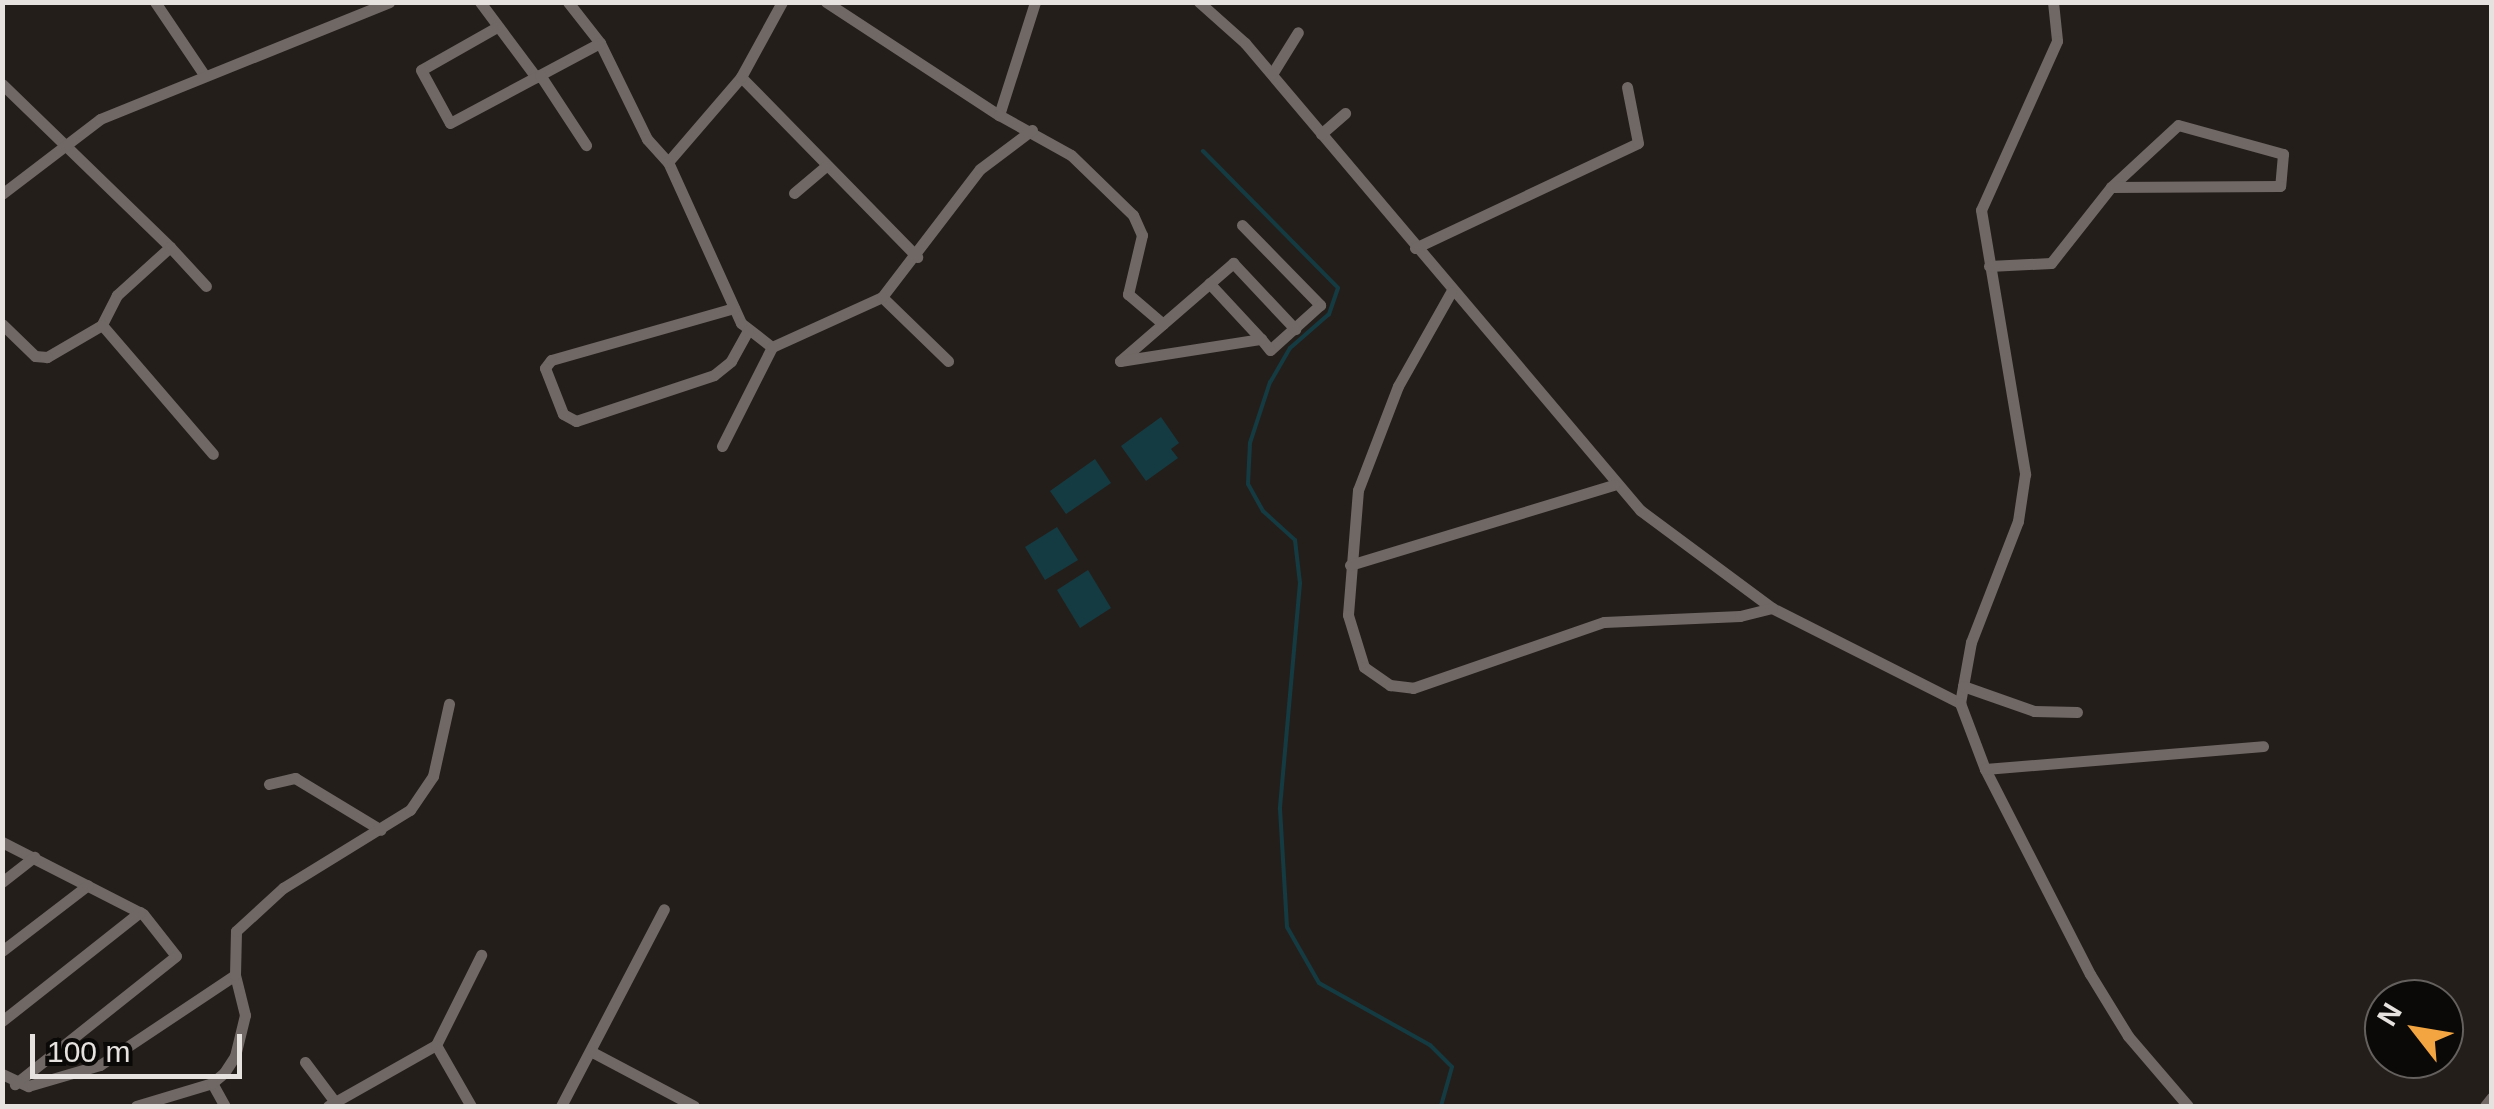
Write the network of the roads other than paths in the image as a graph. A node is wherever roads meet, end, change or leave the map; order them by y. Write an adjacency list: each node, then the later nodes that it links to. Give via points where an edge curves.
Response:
1 (155, 2): 14 (street)
2 (480, 2): 10 (street)
3 (568, 2): 12 (street)
4 (782, 2): 16 (street)
5 (826, 2): 20 (street)
6 (1035, 2): 20 (street)
7 (1200, 2): 13 (street)
8 (2053, 2): 34 (street, via 2057,42 1981,210)
9 (381, 4): 14 (street)
10 (497, 27): 15 (street); 15 (street, via 421,70 446,121 454,123)
11 (1298, 32): 13 (street)
12 (600, 43): 15 (street); 25 (street, via 648,139)
13 (1272, 74): 22 (street)
14 (205, 76): 23 (street)
15 (538, 76): 24 (street)
16 (741, 77): 25 (street); 26 (street)
17 (2, 84): 23 (street)
18 (1627, 87): 32 (street, via 1638,143)
19 (1345, 113): 22 (street)
20 (999, 115): 21 (street)
21 (1032, 130): 33 (street, via 980,169); 41 (street, via 1071,155 1140,225 1128,294)
22 (1321, 134): 32 (street)
23 (62, 142): 29 (street); 31 (street)
24 (586, 144)
25 (668, 162): 39 (street)
26 (826, 166): 28 (street); 33 (street)
27 (2110, 187): 27 (street, via 2178,124 2283,154 2280,186); 34 (street, via 2050,264)
28 (794, 193)
29 (2, 194)
30 (1242, 225): 43 (street, via 1320,305)
31 (170, 246): 36 (street); 42 (street, via 117,295)
32 (1411, 246): 37 (street)
33 (917, 257): 38 (street)
34 (1989, 266): 53 (street, via 2024,497 1971,642)
35 (1210, 284): 41 (street); 43 (street, via 1233,263); 45 (street)
36 (206, 286)
37 (1452, 292): 50 (street); 51 (street, via 1369,450)
38 (882, 296): 46 (street); 47 (street)
39 (734, 308): 44 (street); 44 (street, via 551,360 545,368 563,414 571,422 714,375 731,361)
40 (2, 324): 42 (street, via 35,356 47,357)
41 (1164, 324): 45 (street, via 1120,362)
42 (102, 325): 49 (street)
43 (1295, 329): 45 (street, via 1270,350)
44 (748, 330): 46 (street)
45 (1260, 340)
46 (772, 348): 48 (street)
47 (948, 361)
48 (722, 446)
49 (213, 454)
50 (1614, 485): 51 (street); 52 (street)
51 (1350, 565): 52 (street, via 1355,646 1377,679 1400,688 1604,622 1740,616)
52 (1772, 608): 54 (street)
53 (1963, 686): 54 (street); 56 (street, via 2034,710)
54 (1960, 703): 58 (street)
55 (449, 704): 60 (street, via 433,776 410,810)
56 (2077, 712)
57 (2263, 746): 58 (street)
58 (1984, 769): 86 (street, via 2109,1007)
59 (269, 784): 60 (street, via 295,778)
60 (381, 830): 69 (street, via 283,888 241,924)
61 (2, 842): 62 (street)
62 (34, 858): 63 (street); 64 (street)
63 (2, 882)
64 (88, 884): 66 (street); 67 (street)
65 (664, 909): 72 (street)
66 (140, 912): 70 (street); 76 (street, via 176,956)
67 (2, 952)
68 (481, 955): 71 (street)
69 (235, 975): 75 (street, via 244,1034 236,1056); 76 (street, via 106,1062 35,1085)
70 (2, 1021)
71 (436, 1045): 77 (street); 79 (street)
72 (594, 1053): 84 (street); 85 (street)
73 (305, 1062): 79 (street)
74 (2, 1074): 76 (street)
75 (212, 1083): 80 (street); 81 (street)
76 (15, 1084)
77 (461, 1096): 82 (street); 83 (street)
78 (2492, 1097): 87 (street)
79 (332, 1104)
80 (136, 1106)
81 (224, 1106)
82 (448, 1106)
83 (471, 1106)
84 (561, 1106)
85 (694, 1106)
86 (2188, 1106)
87 (2484, 1106)

